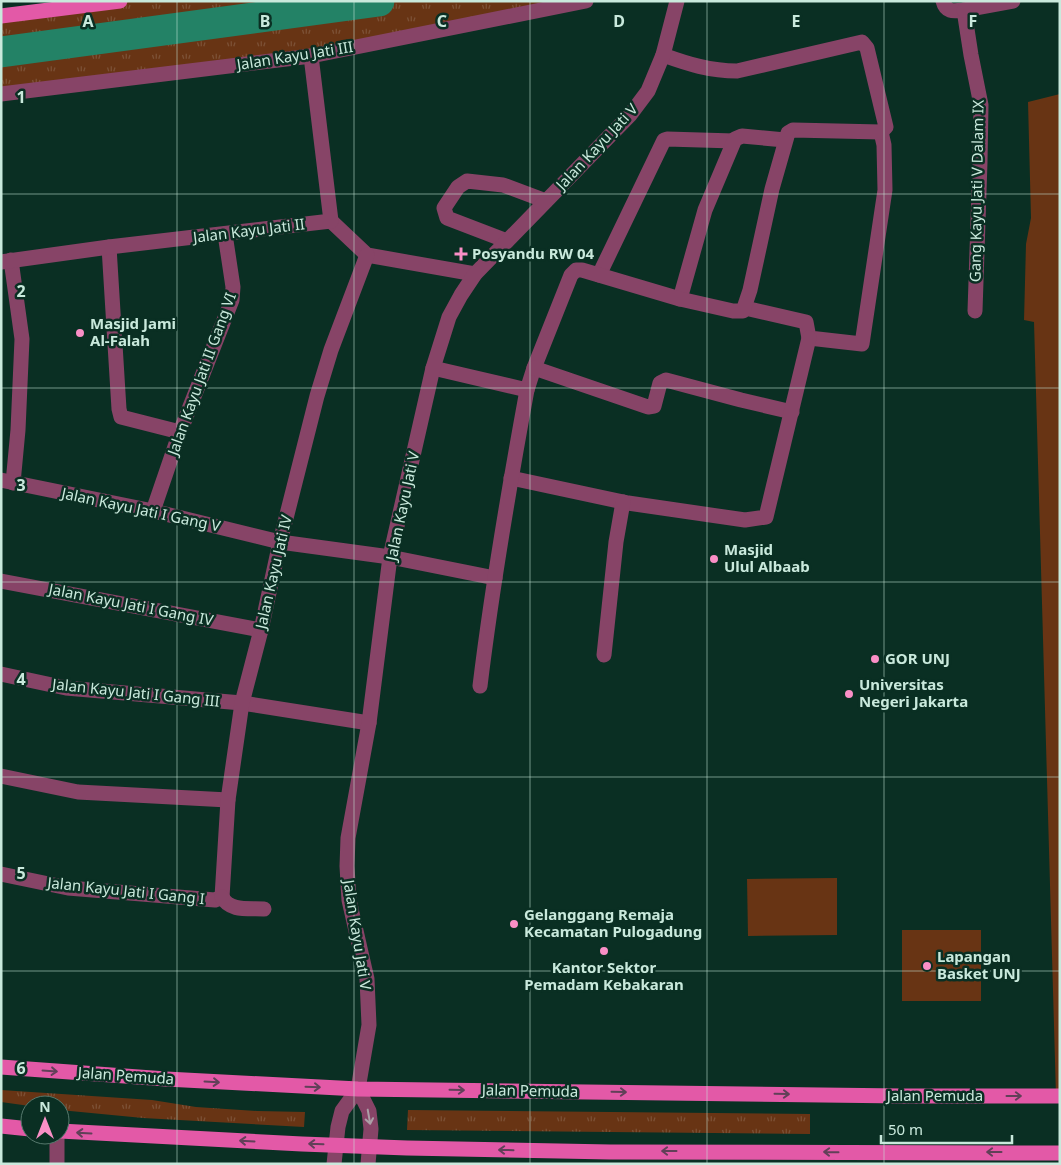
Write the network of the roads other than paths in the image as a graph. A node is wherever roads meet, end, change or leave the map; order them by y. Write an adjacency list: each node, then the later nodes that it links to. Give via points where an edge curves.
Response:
1 (120, 1): 6 (main road)
2 (586, 1): 10 (street, Jalan Kayu Jati III)
3 (677, 1): 9 (street, Jalan Kayu Jati V)
4 (943, 1): 7 (street, via 950,11)
5 (1014, 1): 7 (street)
6 (59, 5): 8 (main road)
7 (964, 10): 26 (street, Gang Kayu Jati V Dalam IX, via 981,105)
8 (1, 16)
9 (663, 55): 12 (street, via 695,67 737,71 862,42 867,48 886,123); 15 (street, Jalan Kayu Jati V, via 648,90 630,115)
10 (311, 56): 11 (street, Jalan Kayu Jati III); 16 (street)
11 (1, 94)
12 (882, 132): 13 (street, via 793,130); 27 (street, via 885,190 862,344)
13 (785, 140): 14 (street, via 742,136); 25 (street)
14 (734, 142): 23 (street, via 664,140); 24 (street, via 705,210)
15 (546, 201): 18 (street, Jalan Kayu Jati V); 18 (street, via 490,182 467,181 458,187 444,208 447,218)
16 (331, 222): 17 (street, Jalan Kayu Jati II); 20 (street)
17 (225, 234): 19 (street, Jalan Kayu Jati II); 32 (street, Jalan Kayu Jati II Gang VI, via 233,293)
18 (508, 241): 22 (street, Jalan Kayu Jati V)
19 (109, 247): 21 (street, Jalan Kayu Jati II); 32 (street, via 121,417)
20 (366, 255): 22 (street); 37 (street, Jalan Kayu Jati IV, via 317,396)
21 (6, 261): 34 (street, via 22,339 18,430)
22 (475, 274): 28 (street, Jalan Kayu Jati V, via 449,317)
23 (599, 275): 24 (street); 29 (street, via 582,270 571,275)
24 (680, 299): 25 (street, via 733,311)
25 (744, 308): 27 (street, via 806,322)
26 (975, 310)
27 (809, 338): 31 (street)
28 (433, 368): 30 (street); 38 (street, Jalan Kayu Jati V)
29 (534, 368): 30 (street); 31 (street, via 648,407 654,406 660,383 666,380)
30 (527, 390): 33 (street)
31 (792, 412): 35 (street, via 766,518 744,520)
32 (180, 432): 36 (street, Jalan Kayu Jati II Gang VI)
33 (511, 478): 35 (street); 39 (street)
34 (7, 481): 36 (street, Jalan Kayu Jati I Gang V)
35 (623, 502): 42 (street)
36 (153, 511): 37 (street, Jalan Kayu Jati I Gang V)
37 (280, 542): 38 (street, Jalan Kayu Jati I Gang V); 41 (street, Jalan Kayu Jati IV)
38 (390, 557): 39 (street, Jalan Kayu Jati I Gang V); 46 (street, Jalan Kayu Jati V)
39 (495, 578): 44 (street)
40 (1, 581): 41 (street, Jalan Kayu Jati I Gang IV)
41 (261, 630): 45 (street, Jalan Kayu Jati IV)
42 (604, 655)
43 (1, 674): 45 (street, Jalan Kayu Jati I Gang III, via 66,688)
44 (480, 686)
45 (242, 703): 46 (street, Jalan Kayu Jati I Gang III); 48 (street, Jalan Kayu Jati IV)
46 (368, 723): 53 (street, Jalan Kayu Jati V, via 348,838 347,866 349,900 366,979 369,1025)
47 (1, 776): 48 (street, via 78,792)
48 (228, 800): 50 (street, Jalan Kayu Jati IV)
49 (1, 874): 50 (street, Jalan Kayu Jati I Gang I, via 68,888 215,900)
50 (222, 897): 51 (street, via 228,906 234,908)
51 (264, 909)
52 (1, 1067): 53 (main road, Jalan Pemuda, one-way to 53)
53 (358, 1089): 54 (main road, Jalan Pemuda, one-way to 54); 59 (street, via 342,1111); 60 (street, one-way to 60, via 369,1111)
54 (1060, 1096)
55 (1, 1126): 56 (main road)
56 (20, 1128)
57 (70, 1132): 59 (main road, one-way to 57)
58 (57, 1145): 63 (street)
59 (336, 1145): 60 (main road); 64 (street)
60 (370, 1147): 62 (main road, one-way to 60); 65 (street)
61 (1060, 1153): 62 (main road)
62 (1030, 1158)
63 (57, 1164)
64 (334, 1164)
65 (368, 1164)

